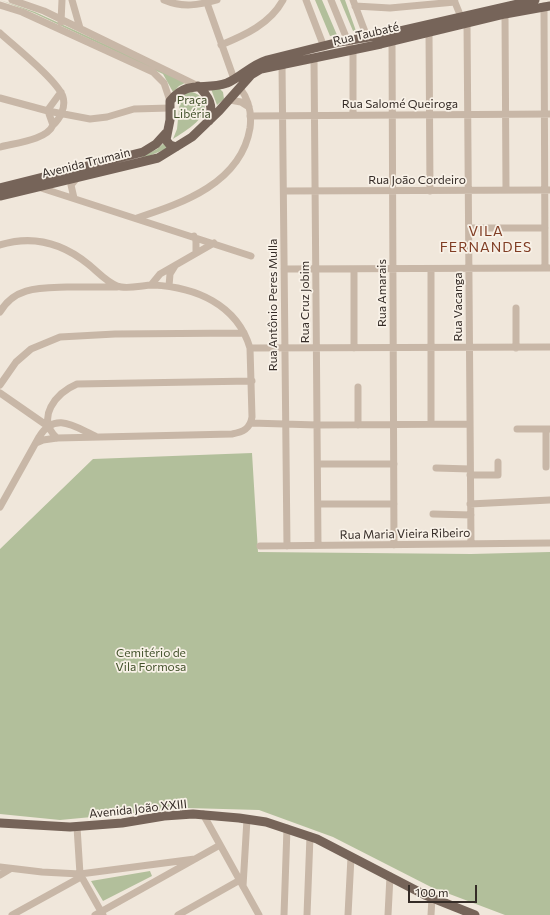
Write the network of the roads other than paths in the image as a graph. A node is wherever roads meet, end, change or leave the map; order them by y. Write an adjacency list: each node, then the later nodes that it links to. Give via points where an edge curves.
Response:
1 (12, 0): 17 (street)
2 (62, 0): 15 (street)
3 (164, 0): 11 (street, via 186,6)
4 (217, 0): 11 (street)
5 (283, 0): 27 (street, via 259,27)
6 (306, 0): 28 (street)
7 (331, 0): 25 (street)
8 (454, 1): 12 (street, via 390,8); 18 (street)
9 (529, 1): 18 (main road, Rua Taubaté)
10 (72, 2): 15 (street); 19 (street)
11 (207, 3): 27 (street)
12 (354, 3): 24 (street)
13 (0, 5): 20 (street)
14 (547, 6): 16 (main road, Rua Taubaté); 23 (street)
15 (61, 8): 17 (street)
16 (506, 14): 18 (main road, Rua Taubaté); 45 (street)
17 (60, 19): 19 (street); 20 (street)
18 (464, 20): 21 (main road, Rua Taubaté); 24 (main road, Rua Taubaté); 44 (street, Rua Vacanga)
19 (80, 28): 33 (street)
20 (61, 29): 38 (street, via 153,72 164,83)
21 (429, 31): 26 (main road, Rua Taubaté); 43 (street)
22 (0, 33): 35 (street)
23 (547, 37): 46 (street)
24 (367, 38): 25 (main road, Rua Taubaté)
25 (348, 40): 28 (main road, Rua Taubaté); 29 (street)
26 (392, 40): 29 (main road, Rua Taubaté); 42 (street, Rua Amarais)
27 (221, 45): 32 (street)
28 (324, 47): 32 (main road, Rua Taubaté, via 258,63)
29 (351, 50): 30 (main road, Rua Taubaté); 48 (street)
30 (314, 58): 31 (main road, Rua Taubaté); 47 (street, Rua Cruz Jobim)
31 (282, 64): 34 (main road, Rua Taubaté, via 256,72); 50 (street, Rua Antônio Peres Mulla)
32 (230, 81): 33 (main road, Rua Taubaté, via 212,87); 34 (main road)
33 (198, 86): 38 (main road, via 186,88); 51 (main road, via 211,106)
34 (240, 88): 37 (main road, Rua Taubaté); 39 (street)
35 (61, 92): 40 (street); 41 (street)
36 (0, 98): 40 (street)
37 (230, 100): 39 (street); 51 (main road, Rua Taubaté)
38 (170, 105): 41 (street, via 134,109 99,118); 53 (main road, via 170,120)
39 (249, 107): 49 (street)
40 (47, 111): 41 (street); 52 (street)
41 (61, 114): 52 (street)
42 (392, 114): 43 (street, Rua Salomé Queiroga); 48 (street, Rua Salomé Queiroga); 63 (street, Rua Amarais)
43 (430, 114): 44 (street, Rua Salomé Queiroga); 64 (street)
44 (468, 114): 45 (street, Rua Salomé Queiroga); 59 (street, Rua Vacanga)
45 (506, 114): 46 (street, Rua Salomé Queiroga); 60 (street)
46 (547, 114): 61 (street)
47 (315, 115): 48 (street, Rua Salomé Queiroga); 50 (street, Rua Salomé Queiroga); 62 (street, Rua Cruz Jobim)
48 (353, 115)
49 (250, 116): 50 (street, Rua Salomé Queiroga); 68 (street, via 249,134 242,153 221,179 187,200)
50 (283, 116): 65 (street, Rua Antônio Peres Mulla)
51 (209, 121): 55 (main road, via 192,137)
52 (53, 125): 54 (street, via 45,135)
53 (166, 133): 55 (main road, via 168,143); 57 (main road, Avenida Trumain, via 156,144 143,152)
54 (0, 147)
55 (176, 147): 56 (main road, Avenida Trumain, via 151,160)
56 (78, 177): 57 (main road, Avenida Trumain); 67 (street, via 71,185)
57 (37, 183): 58 (main road, Avenida Trumain); 66 (main road, Avenida Trumain); 67 (street)
58 (0, 188)
59 (468, 190): 60 (street, Rua João Cordeiro); 64 (street, Rua João Cordeiro); 69 (street, Rua Vacanga)
60 (506, 190): 61 (street, Rua João Cordeiro)
61 (547, 190): 70 (street)
62 (315, 191): 63 (street, Rua João Cordeiro); 65 (street, Rua João Cordeiro); 79 (street, Rua Cruz Jobim)
63 (392, 191): 64 (street, Rua João Cordeiro); 80 (street, Rua Amarais)
64 (430, 191)
65 (284, 192): 83 (street, Rua Antônio Peres Mulla)
66 (0, 196)
67 (74, 198): 68 (street)
68 (137, 218): 71 (street)
69 (469, 228): 70 (street); 82 (street, Rua Vacanga)
70 (545, 228): 78 (street)
71 (194, 236): 72 (street); 75 (street)
72 (206, 240): 73 (street); 75 (street)
73 (214, 243): 75 (street); 76 (street)
74 (0, 245): 86 (street, via 24,240 51,243 66,249)
75 (195, 253): 77 (street)
76 (251, 256)
77 (175, 266): 85 (street, via 160,274); 87 (street, via 170,274)
78 (548, 268): 82 (street)
79 (316, 269): 83 (street); 84 (street); 96 (street, Rua Cruz Jobim)
80 (392, 269): 81 (street); 84 (street); 91 (street, Rua Amarais)
81 (431, 269): 82 (street); 92 (street)
82 (469, 269): 98 (street, Rua Vacanga)
83 (284, 270): 95 (street, Rua Antônio Peres Mulla)
84 (354, 270): 97 (street)
85 (152, 285): 86 (street); 87 (street)
86 (118, 286): 89 (street, via 35,288 16,295 6,302)
87 (169, 286): 90 (street, via 193,292 216,302 235,318)
88 (516, 308): 99 (street)
89 (0, 312)
90 (244, 333): 94 (street); 101 (street, via 60,337 31,349 12,367)
91 (393, 347): 92 (street); 97 (street); 105 (street, Rua Amarais)
92 (431, 347): 98 (street); 106 (street)
93 (550, 347): 99 (street)
94 (250, 348): 95 (street); 100 (street)
95 (284, 348): 96 (street); 109 (street, Rua Antônio Peres Mulla)
96 (316, 348): 97 (street); 110 (street, Rua Cruz Jobim)
97 (354, 348)
98 (470, 348): 99 (street); 107 (street, Rua Vacanga)
99 (516, 348)
100 (252, 381): 104 (street); 112 (street, via 77,384 52,403 48,417)
101 (0, 385)
102 (358, 387): 111 (street)
103 (0, 392): 112 (street)
104 (251, 423): 109 (street); 115 (street, via 243,431 232,434)
105 (393, 424): 106 (street); 111 (street); 121 (street, Rua Amarais)
106 (432, 424): 107 (street)
107 (470, 424): 124 (street, Rua Vacanga)
108 (74, 425): 112 (street, via 59,423); 115 (street); 117 (street, via 75,432)
109 (286, 425): 110 (street); 136 (street, Rua Antônio Peres Mulla)
110 (317, 425): 111 (street); 120 (street, Rua Cruz Jobim)
111 (358, 425)
112 (49, 427): 116 (street); 118 (street)
113 (517, 429): 114 (street)
114 (548, 429): 122 (street)
115 (97, 437): 117 (street)
116 (57, 438): 117 (street); 118 (street)
117 (66, 438)
118 (36, 443): 129 (street)
119 (498, 462): 124 (street, via 498,475)
120 (318, 464): 121 (street); 126 (street, Rua Cruz Jobim)
121 (394, 464): 127 (street, Rua Amarais)
122 (546, 467)
123 (436, 468): 124 (street)
124 (470, 472): 128 (street, Rua Vacanga)
125 (550, 500): 128 (street)
126 (318, 504): 127 (street); 137 (street, Rua Cruz Jobim)
127 (394, 504): 134 (street, Rua Amarais)
128 (470, 504): 131 (street, Rua Vacanga)
129 (0, 507)
130 (433, 514): 131 (street)
131 (471, 514): 133 (street, Rua Vacanga)
132 (550, 542): 133 (street, Rua Maria Vieira Ribeiro)
133 (471, 544): 134 (street, Rua Maria Vieira Ribeiro)
134 (394, 545): 137 (street, Rua Maria Vieira Ribeiro)
135 (260, 546): 136 (street, Rua Maria Vieira Ribeiro)
136 (286, 546): 137 (street, Rua Maria Vieira Ribeiro)
137 (318, 546)
138 (203, 814): 139 (main road, Avenida João XXIII); 141 (main road, Avenida João XXIII, via 164,816); 144 (street)
139 (247, 819): 142 (main road, Avenida João XXIII); 152 (street)
140 (0, 823): 141 (main road, Avenida João XXIII)
141 (77, 827): 150 (street)
142 (288, 828): 143 (main road, Avenida João XXIII); 158 (street)
143 (310, 836): 145 (main road, Avenida João XXIII); 159 (street)
144 (220, 845): 146 (street); 152 (street)
145 (350, 856): 151 (main road, Avenida João XXIII); 160 (street)
146 (195, 859): 150 (street); 154 (street)
147 (0, 867): 148 (street)
148 (10, 869): 149 (street); 150 (street)
149 (0, 875)
150 (80, 875): 154 (street); 155 (street)
151 (390, 876): 153 (main road, Avenida João XXIII); 161 (street)
152 (241, 883): 156 (street); 157 (street)
153 (432, 898): 162 (street); 163 (main road, Avenida João XXIII)
154 (100, 914)
155 (12, 915)
156 (178, 915)
157 (259, 915)
158 (284, 915)
159 (307, 915)
160 (348, 915)
161 (388, 915)
162 (431, 915)
163 (474, 915)

